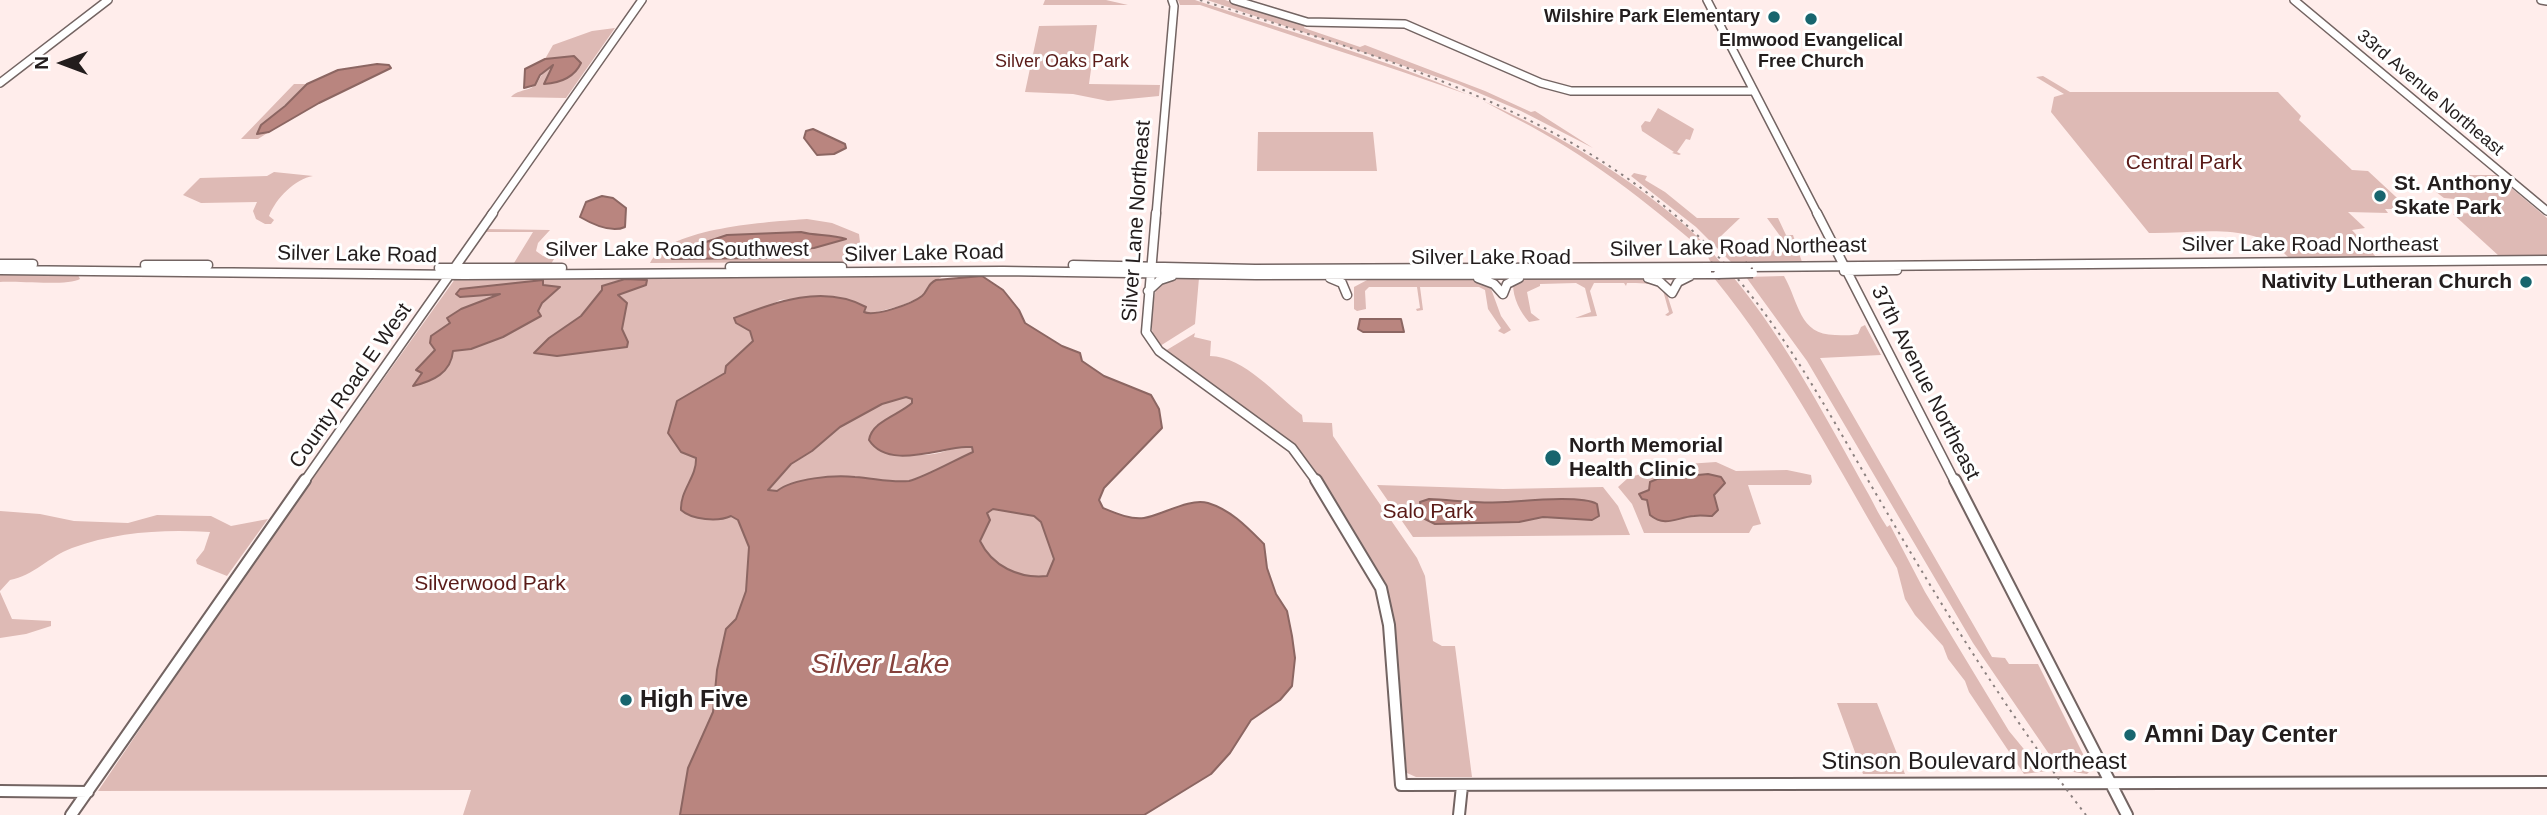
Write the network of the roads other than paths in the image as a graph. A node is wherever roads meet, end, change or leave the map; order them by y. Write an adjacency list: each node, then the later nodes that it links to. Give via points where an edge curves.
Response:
1 (108, 0): 9 (street)
2 (642, 0): 21 (street, County Road E West)
3 (1172, 0): 18 (street, Silver Lane Northeast)
4 (1234, 0): 10 (street, via 1307,22 1402,24 1563,89)
5 (1707, 0): 10 (street, 37th Avenue Northeast)
6 (2294, 0): 11 (street, 33rd Avenue Northeast)
7 (2541, 0): 8 (street)
8 (2547, 1)
9 (0, 83)
10 (1754, 91): 12 (street, 37th Avenue Northeast)
11 (2547, 211)
12 (1836, 248): 15 (street, via 1828,261); 17 (street, 37th Avenue Northeast)
13 (2547, 260): 17 (street, Silver Lake Road Northeast)
14 (0, 264): 21 (street)
15 (1808, 266): 17 (street, Silver Lake Road Northeast); 20 (street, Silver Lake Road Northeast)
16 (1682, 267): 18 (main road, Silver Lake Road Northeast); 22 (main road, Silver Lake Road Northeast); 24 (street)
17 (1846, 268): 20 (street, Silver Lake Road); 33 (street, 37th Avenue Northeast)
18 (1150, 269): 21 (street, Silver Lake Road); 23 (street, Silver Lake Road); 31 (street, Silver Lane Northeast)
19 (0, 270): 21 (street, Silver Lake Road)
20 (1750, 270): 22 (street, Silver Lake Road, bridge)
21 (454, 271): 38 (street, County Road E West)
22 (1714, 271): 25 (main road, Silver Lake Road)
23 (1187, 274): 26 (street, Silver Lake Road); 31 (street, via 1164,278)
24 (1670, 274): 25 (street, Silver Lake Road); 29 (street, Silver Lake Road); 32 (street)
25 (1694, 274): 32 (street, via 1679,281)
26 (1309, 275): 30 (street, Silver Lake Road); 30 (street, via 1337,279 1347,295 1359,281)
27 (1459, 275): 28 (street, Silver Lake Road); 28 (street, via 1488,281 1503,294 1511,281); 30 (street, Silver Lake Road)
28 (1532, 275): 29 (street, Silver Lake Road)
29 (1619, 275): 32 (street, via 1655,280)
30 (1378, 276)
31 (1148, 291): 35 (street, Silver Lane Northeast, via 1150,341 1292,448 1378,581 1389,625)
32 (1672, 293)
33 (2110, 782): 34 (street, Stinson Boulevard Northeast); 36 (street, Stinson Boulevard Northeast); 41 (street, 37th Avenue Northeast)
34 (2547, 782)
35 (1401, 785): 36 (street, Stinson Boulevard Northeast)
36 (1462, 786): 40 (street)
37 (0, 791): 38 (street)
38 (88, 792): 39 (street, County Road E West)
39 (71, 815)
40 (1458, 815)
41 (2127, 815)

